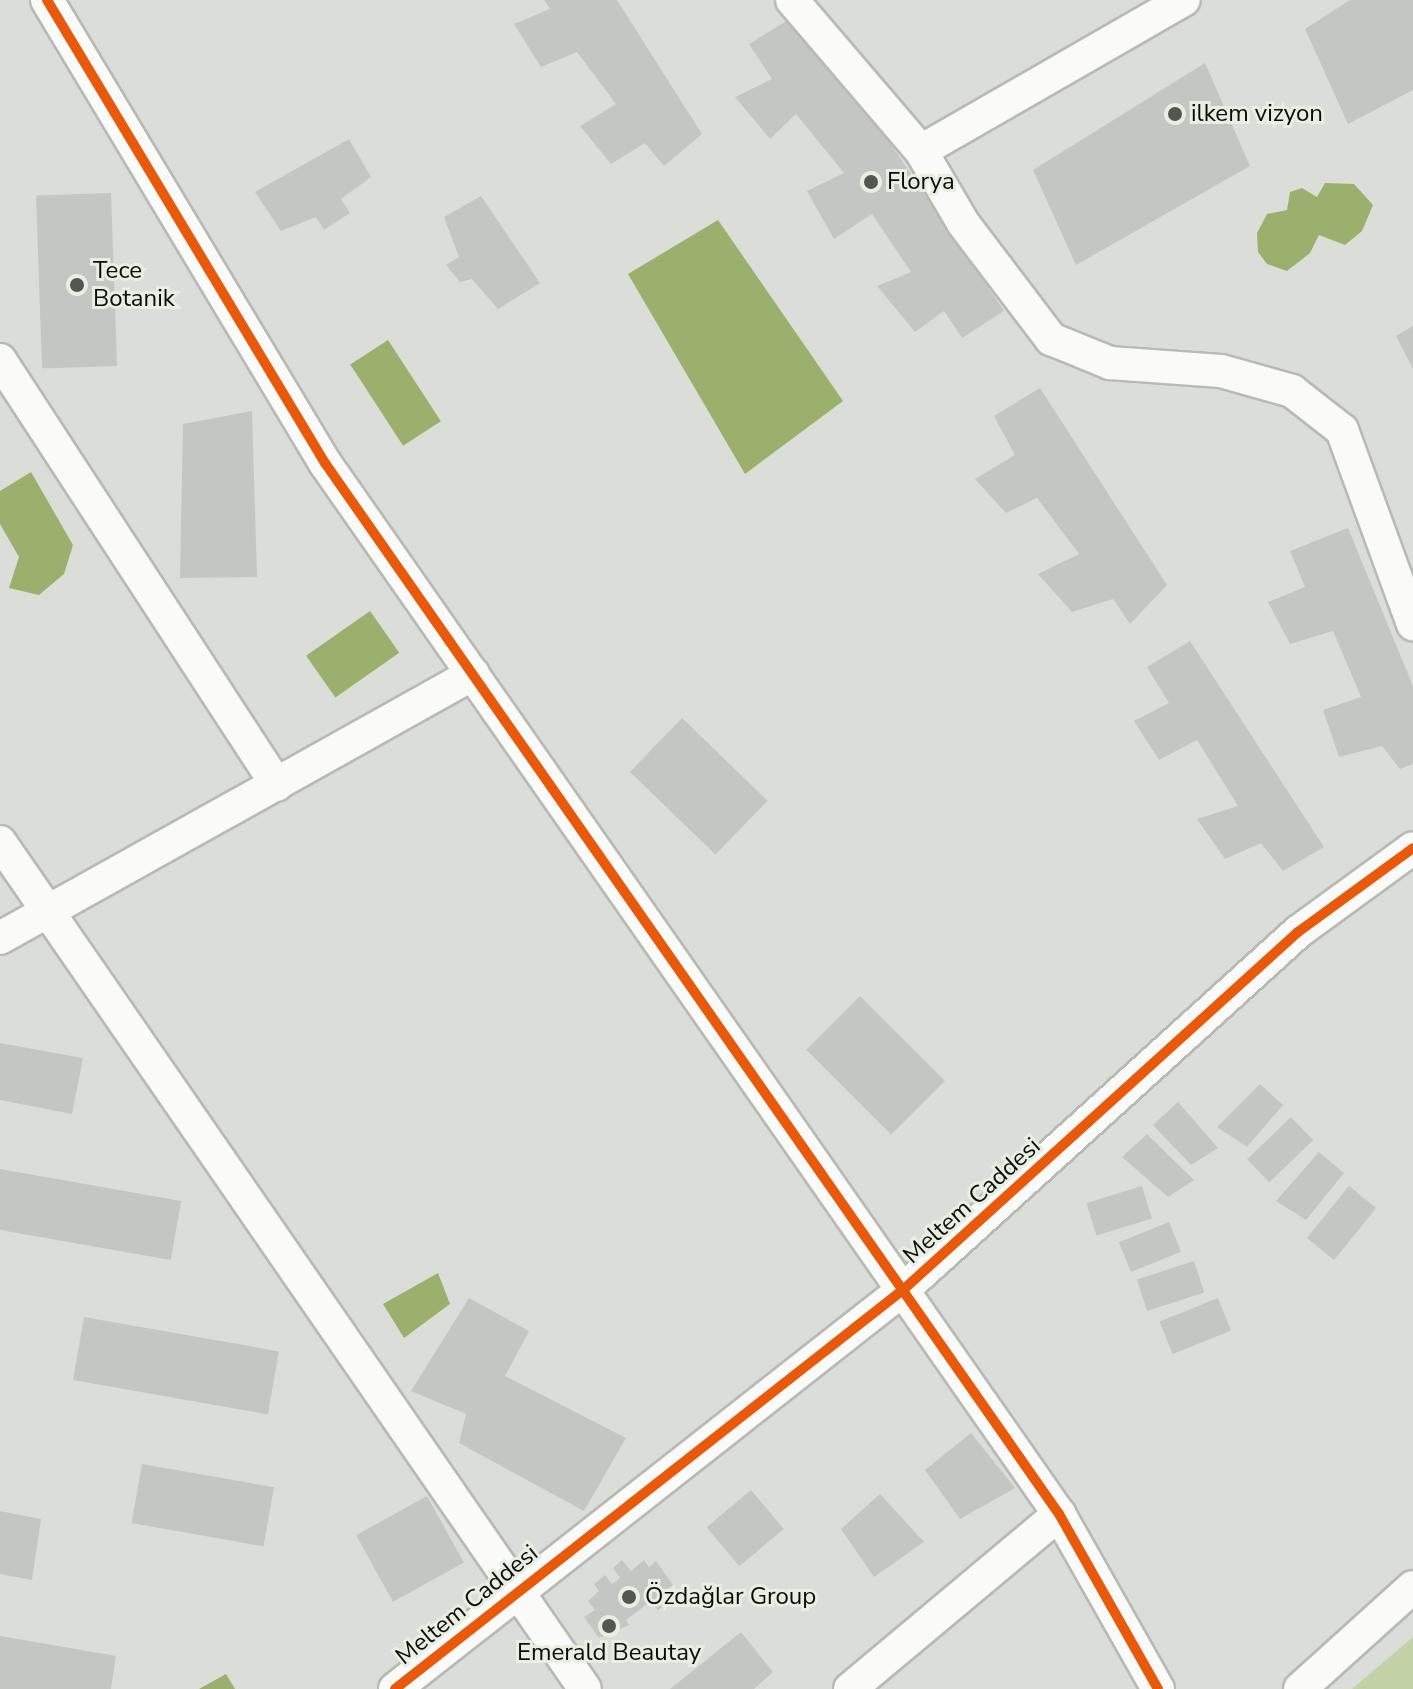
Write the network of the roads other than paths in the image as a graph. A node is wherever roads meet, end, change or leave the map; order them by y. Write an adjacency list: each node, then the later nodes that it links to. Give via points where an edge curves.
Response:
1 (47, 0): 7 (street, via 325,463)
2 (792, 0): 4 (street)
3 (1184, 0): 4 (street)
4 (921, 151): 6 (street, via 963,223 1051,339 1110,363 1221,371 1292,391 1342,430)
5 (0, 360): 8 (street)
6 (1413, 624)
7 (473, 674): 8 (street); 13 (street)
8 (277, 785): 11 (street)
9 (0, 842): 11 (street)
10 (1413, 848): 13 (street, Meltem Caddesi, via 1298,932)
11 (47, 915): 12 (street); 15 (street)
12 (0, 938)
13 (904, 1289): 14 (street); 15 (street, Meltem Caddesi)
14 (1059, 1514): 19 (street); 20 (street)
15 (519, 1587): 17 (street, Meltem Caddesi); 18 (street)
16 (1413, 1587): 21 (street)
17 (395, 1689)
18 (585, 1689)
19 (850, 1689)
20 (1158, 1689)
21 (1300, 1689)

